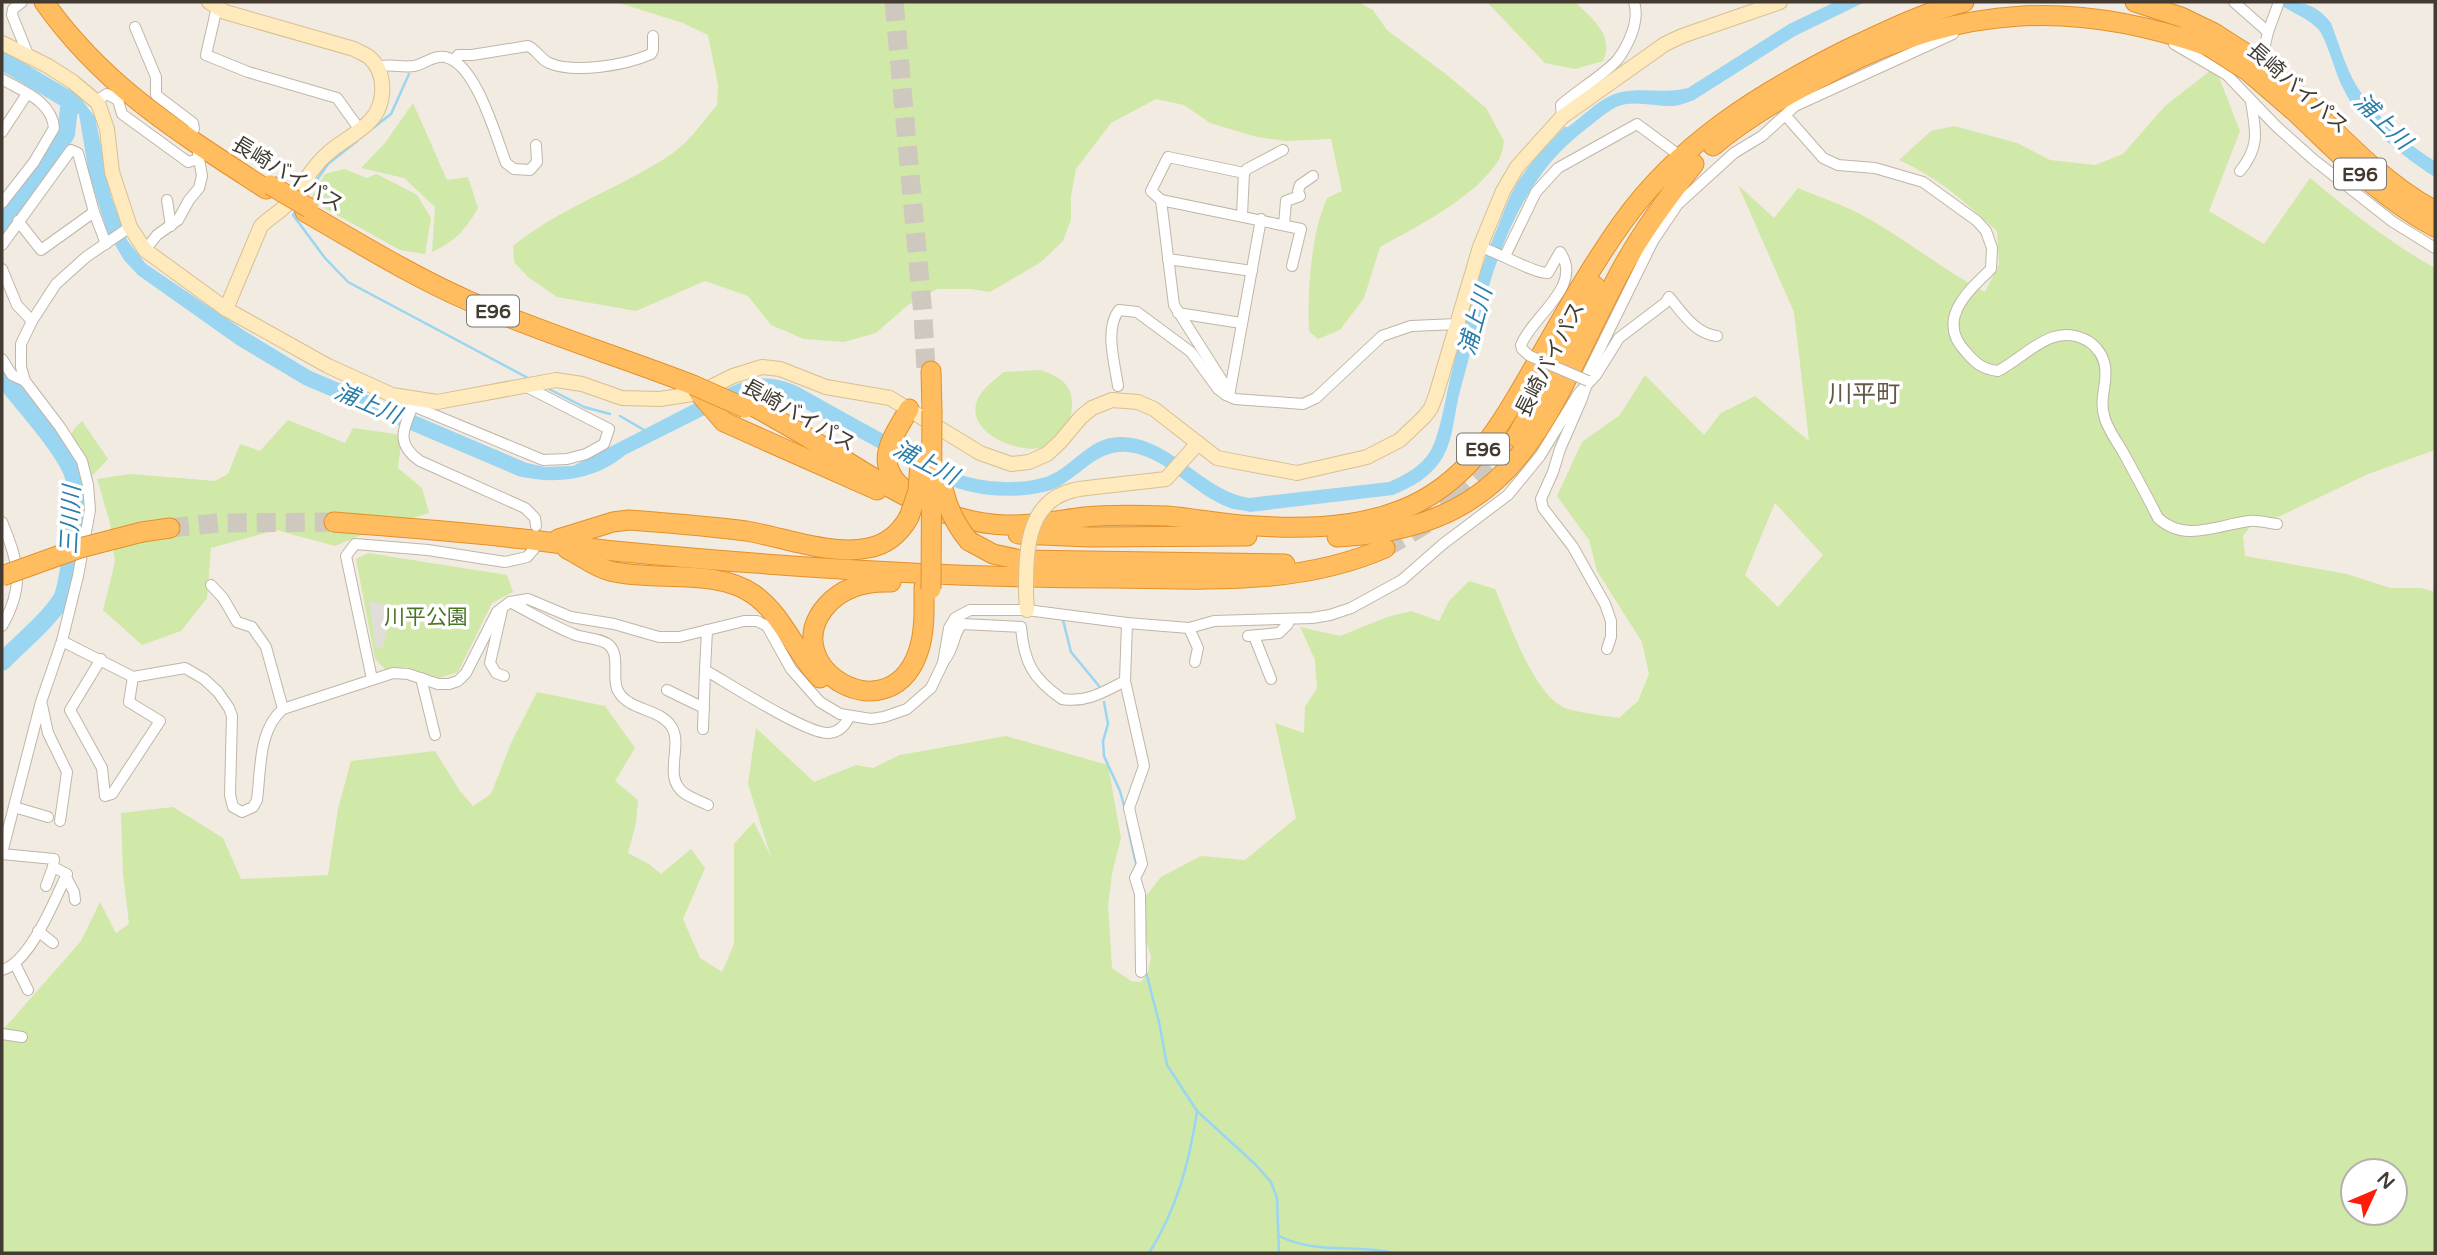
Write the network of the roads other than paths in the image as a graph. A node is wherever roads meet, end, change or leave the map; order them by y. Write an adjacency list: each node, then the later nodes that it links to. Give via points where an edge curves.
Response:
1 (22, 2): 16 (street, via 12,15)
2 (44, 2): 38 (highway, 長崎バイパス / E96, via 125,92 177,131)
3 (51, 2): 38 (highway, 長崎バイパス / E96, via 128,87)
4 (1634, 2): 25 (street, via 1636,21 1617,60 1561,105)
5 (1780, 2): 25 (street, via 1665,44)
6 (1964, 2): 61 (highway, 長崎バイパス / E96, via 1889,29 1740,108 1684,154 1643,196)
7 (2135, 2): 14 (highway, 長崎バイパス / E96, via 2181,17)
8 (2234, 2): 12 (street)
9 (213, 5): 18 (street, via 354,49); 27 (street, via 206,55 337,98)
10 (2277, 7): 12 (street)
11 (135, 27): 26 (street, via 156,77 156,95 193,123)
12 (2268, 32): 21 (street)
13 (653, 37): 17 (street, via 651,54 595,68 553,64 528,46 458,55)
14 (2212, 40): 23 (highway, 長崎バイパス / E96, bridge); 33 (highway, 長崎バイパス / E96, via 2093,8 2027,6 1976,13 1894,41 1811,83 1740,125)
15 (2, 43): 16 (street)
16 (29, 57): 22 (street)
17 (454, 60): 18 (street, via 436,57 415,66); 29 (street, via 478,90 506,163 514,169 530,170 537,162)
18 (376, 67): 27 (street, via 383,96 371,121)
19 (2, 79): 20 (street)
20 (27, 94): 28 (street); 32 (street, via 43,104 54,121 52,135)
21 (2251, 100): 24 (street, via 2227,75 2156,35 2120,25 2036,21 1945,36 1795,106); 34 (street, via 2255,149); 54 (street, via 2314,160 2393,222)
22 (96, 101): 48 (street, via 107,93 118,100 122,114 172,151 188,162 198,156 199,188); 49 (street, via 104,115 112,172)
23 (2296, 104): 42 (highway, 長崎バイパス / E96, via 2399,188); 50 (highway, 長崎バイパス / E96, via 2369,182)
24 (1786, 116): 33 (street, via 1734,153); 87 (street, via 1822,158 1923,182 1986,231 1993,248 1991,269 1964,295 1957,307 1954,332 1978,365 1998,370 2061,333 2092,343 2105,365 2101,404 2106,422 2158,518 2167,526 2190,533 2253,520)
25 (1562, 117): 53 (street, via 1517,167 1503,191)
26 (194, 129)
27 (360, 130): 62 (street, via 327,154 281,210 261,226)
28 (2, 132)
29 (536, 145)
30 (1283, 150): 35 (street)
31 (1676, 153): 56 (street, via 1637,124 1558,168 1536,192)
32 (34, 162): 36 (street); 41 (street)
33 (1694, 167): 72 (street, via 1678,204 1653,241); 80 (highway, 長崎バイパス / E96, via 1648,209 1609,264); 83 (highway, 長崎バイパス / E96, via 1639,239 1531,443 1488,488 1432,520 1387,532 1336,537 994,534 938,520)
34 (2240, 171)
35 (1244, 173): 40 (street, via 1168,157 1151,191); 44 (street)
36 (52, 176): 43 (street, via 71,150 78,153); 46 (street)
37 (1313, 176): 47 (street, via 1300,185 1300,196 1286,201)
38 (268, 187): 75 (highway, 長崎バイパス / E96, bridge, via 469,294)
39 (167, 200): 48 (street)
40 (1161, 200): 44 (street); 57 (street)
41 (2, 204)
42 (2435, 211)
43 (94, 212): 46 (street, via 41,250); 51 (street)
44 (1242, 215): 45 (street)
45 (1261, 219): 47 (street); 60 (street)
46 (18, 221): 52 (street)
47 (1284, 225): 58 (street, via 1301,229)
48 (171, 226): 55 (street)
49 (130, 227): 51 (street); 55 (street)
50 (2435, 227)
51 (106, 243): 64 (street, via 56,284)
52 (2, 245)
53 (1483, 248): 56 (street); 66 (street)
54 (2435, 248)
55 (145, 250): 62 (street)
56 (1506, 256): 72 (street, bridge, via 1548,274 1560,252 1568,271 1561,290 1521,345 1530,356)
57 (1168, 258): 60 (street); 63 (street)
58 (1292, 266)
59 (2, 269): 64 (street, via 17,305)
60 (1252, 271): 65 (street)
61 (1586, 278): 82 (highway, 長崎バイパス / E96, via 1510,425 1478,467); 84 (highway, 長崎バイパス / E96, via 1490,440 1441,489 1404,509 1357,523 1308,527 1145,516 1090,516 1007,525)
62 (226, 309): 77 (street, via 346,376)
63 (1178, 313): 65 (street); 76 (street, via 1223,382)
64 (32, 321): 71 (street, via 21,344)
65 (1241, 323): 76 (street)
66 (1457, 324): 76 (street, via 1411,326 1382,336 1316,398 1303,404); 81 (street, via 1431,408 1399,440 1367,457 1297,473 1217,458)
67 (1717, 335): 72 (street, via 1696,328 1669,297 1619,338)
68 (2, 359): 70 (street)
69 (929, 370): 79 (highway)
70 (7, 378): 71 (street)
71 (25, 380): 106 (street, via 82,461 88,485 87,530)
72 (1588, 381): 101 (street, via 1540,457 1508,495 1409,574 1351,608); 107 (street, via 1541,499 1605,604 1611,621)
73 (525, 386): 75 (street, via 556,380 622,398 660,399); 77 (street); 77 (street, via 608,429 604,444 586,454 543,460)
74 (1118, 386): 76 (street, via 1112,328 1114,317 1123,309 1137,312 1191,352)
75 (698, 389): 78 (highway, 長崎バイパス / E96); 79 (street, via 762,367); 83 (highway, via 717,416 733,427)
76 (1227, 396)
77 (414, 403): 88 (street, via 402,435 408,451 420,461 525,508)
78 (746, 406): 83 (highway, 長崎バイパス / E96); 84 (highway, 長崎バイパス / E96, via 799,431 919,503)
79 (922, 410): 81 (street, via 981,453 1011,464 1047,454 1081,417 1112,400 1154,409); 84 (highway, via 897,430 888,448 891,477 905,491); 90 (highway, bridge, via 918,491 901,530 876,546 860,550 824,547 748,531 629,520); 94 (highway, bridge, via 956,524 969,541 993,554 1021,560); 98 (highway, bridge)
80 (1516, 437)
81 (1194, 448): 100 (street, bridge, via 1171,476 1072,489 1046,504 1027,543)
82 (1452, 491)
83 (888, 495)
84 (969, 520)
85 (2, 522): 103 (street, via 16,560 19,587)
86 (334, 522): 90 (highway)
87 (2277, 524)
88 (537, 526)
89 (170, 528): 96 (highway, bridge, via 59,554)
90 (558, 542): 94 (highway, via 920,569 1176,571); 95 (highway, via 789,565 985,576 1248,578); 98 (highway, via 609,571 721,582 747,591 769,609 825,683 858,700 893,695 917,674 930,633)
91 (1364, 545): 94 (highway)
92 (1385, 548): 95 (highway)
93 (534, 550): 115 (street, via 527,557 505,562 355,544 346,556)
94 (1285, 564)
95 (1330, 568): 98 (highway, via 1289,581 1226,588 877,581 844,591 821,613 815,631 816,654 822,666 838,682 856,690 874,691 896,682 920,646)
96 (2, 576)
97 (211, 585): 121 (street, via 237,622 251,627 266,647)
98 (928, 588)
99 (506, 605): 105 (street, via 528,599 571,617 659,637); 112 (street, via 490,663); 114 (street, via 497,612 458,681 438,684); 125 (street, via 611,648 616,689 630,703 670,724 676,736 673,764 681,792)
100 (1027, 610): 102 (street); 110 (street, via 961,613 949,628)
101 (1288, 619): 104 (street, via 1214,621); 116 (street, via 1289,624 1279,633 1251,636)
102 (1127, 623): 104 (street); 117 (street)
103 (2, 626)
104 (1189, 628): 109 (street, via 1198,648)
105 (707, 630): 111 (street); 122 (street, via 744,621 763,623 803,686 831,710)
106 (62, 641): 108 (street); 119 (street)
107 (1607, 649)
108 (101, 659): 113 (street); 113 (street, via 69,710 102,768 105,796 112,794 160,721 129,702)
109 (1195, 662)
110 (943, 663): 117 (street, via 962,624 1021,627 1029,667 1062,699 1083,700); 122 (street, via 931,688 907,709 884,717)
111 (705, 670): 120 (street); 122 (street, via 808,729 830,733 841,729)
112 (504, 676)
113 (133, 677): 121 (street, via 185,668 224,699 232,716 230,795 238,811 248,811 257,800 265,733)
114 (421, 678): 115 (street, via 393,673); 124 (street)
115 (372, 679): 121 (street)
116 (1271, 679)
117 (1125, 681): 139 (street, via 1144,766 1129,808 1142,864 1135,878 1140,894)
118 (667, 690): 120 (street)
119 (41, 702): 126 (street); 128 (street, via 48,733 67,772)
120 (704, 708): 123 (street)
121 (283, 709)
122 (849, 717)
123 (703, 729)
124 (435, 735)
125 (708, 805)
126 (14, 807): 127 (street); 129 (street)
127 (48, 817)
128 (60, 821)
129 (2, 854): 131 (street, via 54,859)
130 (72, 862): 132 (street)
131 (53, 867): 132 (street); 133 (street)
132 (66, 875): 134 (street); 135 (street)
133 (46, 886)
134 (75, 900)
135 (38, 931): 136 (street); 137 (street)
136 (53, 943)
137 (15, 964): 138 (street); 140 (street)
138 (2, 970)
139 (1141, 972)
140 (28, 990)
141 (2, 1034): 142 (street)
142 (22, 1037)

